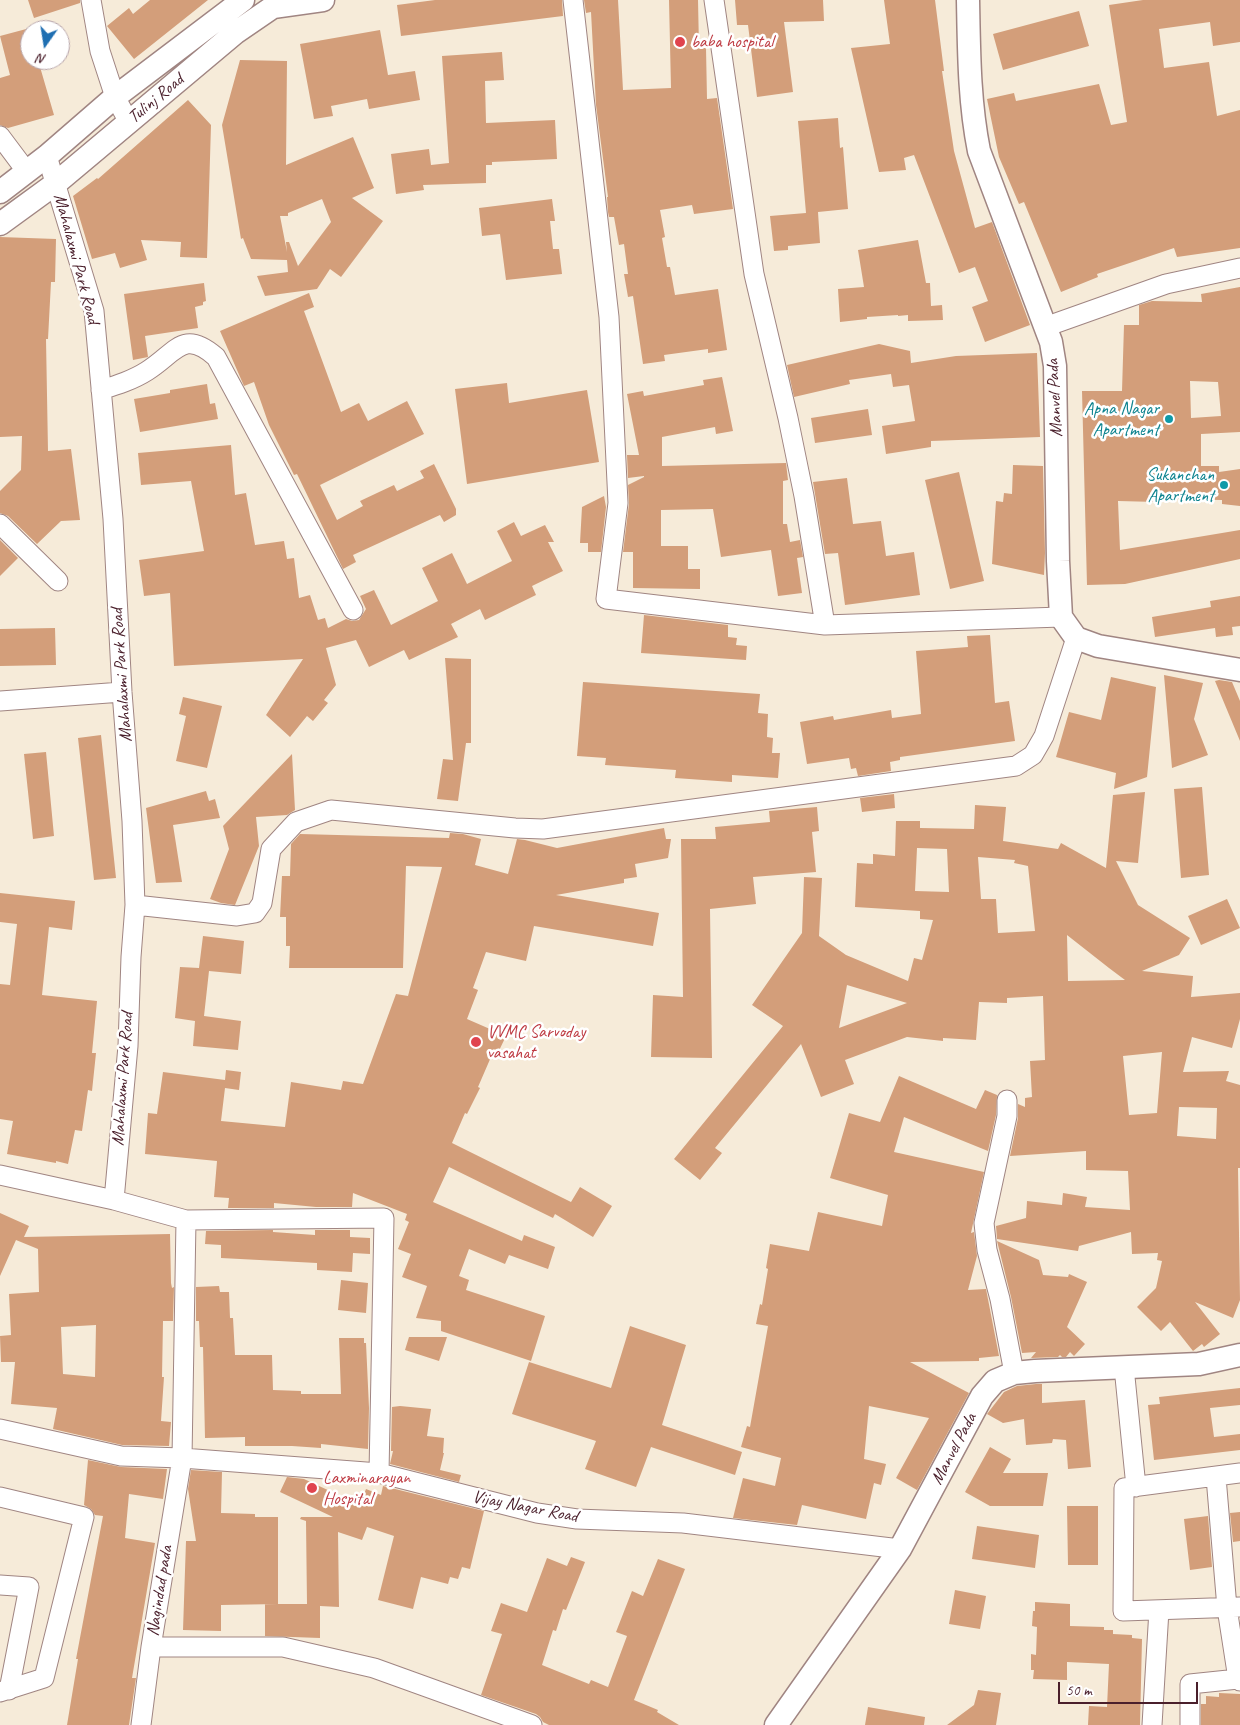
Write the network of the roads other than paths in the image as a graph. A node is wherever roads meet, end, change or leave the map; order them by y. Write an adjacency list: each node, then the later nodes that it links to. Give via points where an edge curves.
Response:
1 (92, 0): 7 (street, via 100,51)
2 (243, 0): 7 (main road, Tulinj Road)
3 (323, 0): 8 (main road, Tulinj Road, via 273,7 235,33)
4 (573, 0): 22 (street, via 609,317 618,504 606,599)
5 (714, 0): 22 (street, via 754,274 804,496)
6 (968, 0): 16 (main road, Manvel Pada, via 970,91 979,151)
7 (115, 97): 8 (street); 10 (main road, Tulinj Road)
8 (129, 122): 12 (main road, Tulinj Road)
9 (0, 136): 11 (street)
10 (47, 156): 11 (main road, Tulinj Road); 12 (street, Mahalaxmi Park Road)
11 (26, 172): 13 (main road, Tulinj Road)
12 (55, 184): 14 (main road, Tulinj Road); 17 (street, Mahalaxmi Park Road, via 94,311)
13 (0, 192)
14 (0, 224)
15 (1240, 268): 16 (street, via 1166,284)
16 (1045, 327): 21 (main road, Manvel Pada, via 1055,366)
17 (101, 390): 20 (street, via 136,377 180,345 195,344 206,348 216,357); 25 (street, Mahalaxmi Park Road, via 113,519)
18 (0, 524): 19 (street)
19 (58, 581)
20 (353, 610)
21 (1061, 617): 22 (street); 23 (main road)
22 (825, 624)
23 (1076, 638): 24 (main road, via 1098,646); 27 (street, via 1044,736 1033,755 1016,766 543,829 331,810 296,822 271,849 262,903 255,913 237,916)
24 (1240, 670)
25 (122, 692): 26 (street); 27 (street, Mahalaxmi Park Road)
26 (0, 701)
27 (135, 905): 30 (street, Mahalaxmi Park Road, via 128,1046)
28 (1007, 1100): 34 (street, via 1007,1116 984,1223)
29 (0, 1175): 30 (street)
30 (114, 1200): 31 (street)
31 (186, 1220): 36 (street, Nagindad pada); 38 (street, via 384,1218)
32 (1240, 1354): 33 (main road, Manvel Pada, via 1199,1364)
33 (1124, 1367): 34 (main road, Manvel Pada); 40 (street)
34 (1014, 1373): 42 (main road, Manvel Pada, via 995,1381 982,1396)
35 (0, 1429): 36 (street, Vijay Nagar Road, via 121,1456)
36 (182, 1458): 38 (street, Vijay Nagar Road); 46 (street, Nagindad pada)
37 (1240, 1473): 39 (street)
38 (379, 1474): 42 (street, Vijay Nagar Road, via 577,1519 683,1523)
39 (1216, 1477): 40 (street); 44 (street)
40 (1136, 1487): 45 (street, via 1124,1488 1123,1611)
41 (0, 1497): 48 (street, via 84,1517 44,1678)
42 (900, 1549): 51 (main road, Manvel Pada)
43 (0, 1585): 48 (street, via 29,1587)
44 (1234, 1607): 45 (street); 47 (street)
45 (1159, 1610): 52 (street)
46 (152, 1647): 49 (street, Nagindad pada); 50 (street, via 283,1647 374,1668)
47 (1239, 1680): 53 (street, via 1190,1684)
48 (5, 1691)
49 (141, 1725)
50 (532, 1725)
51 (776, 1725)
52 (1152, 1725)
53 (1190, 1725)

